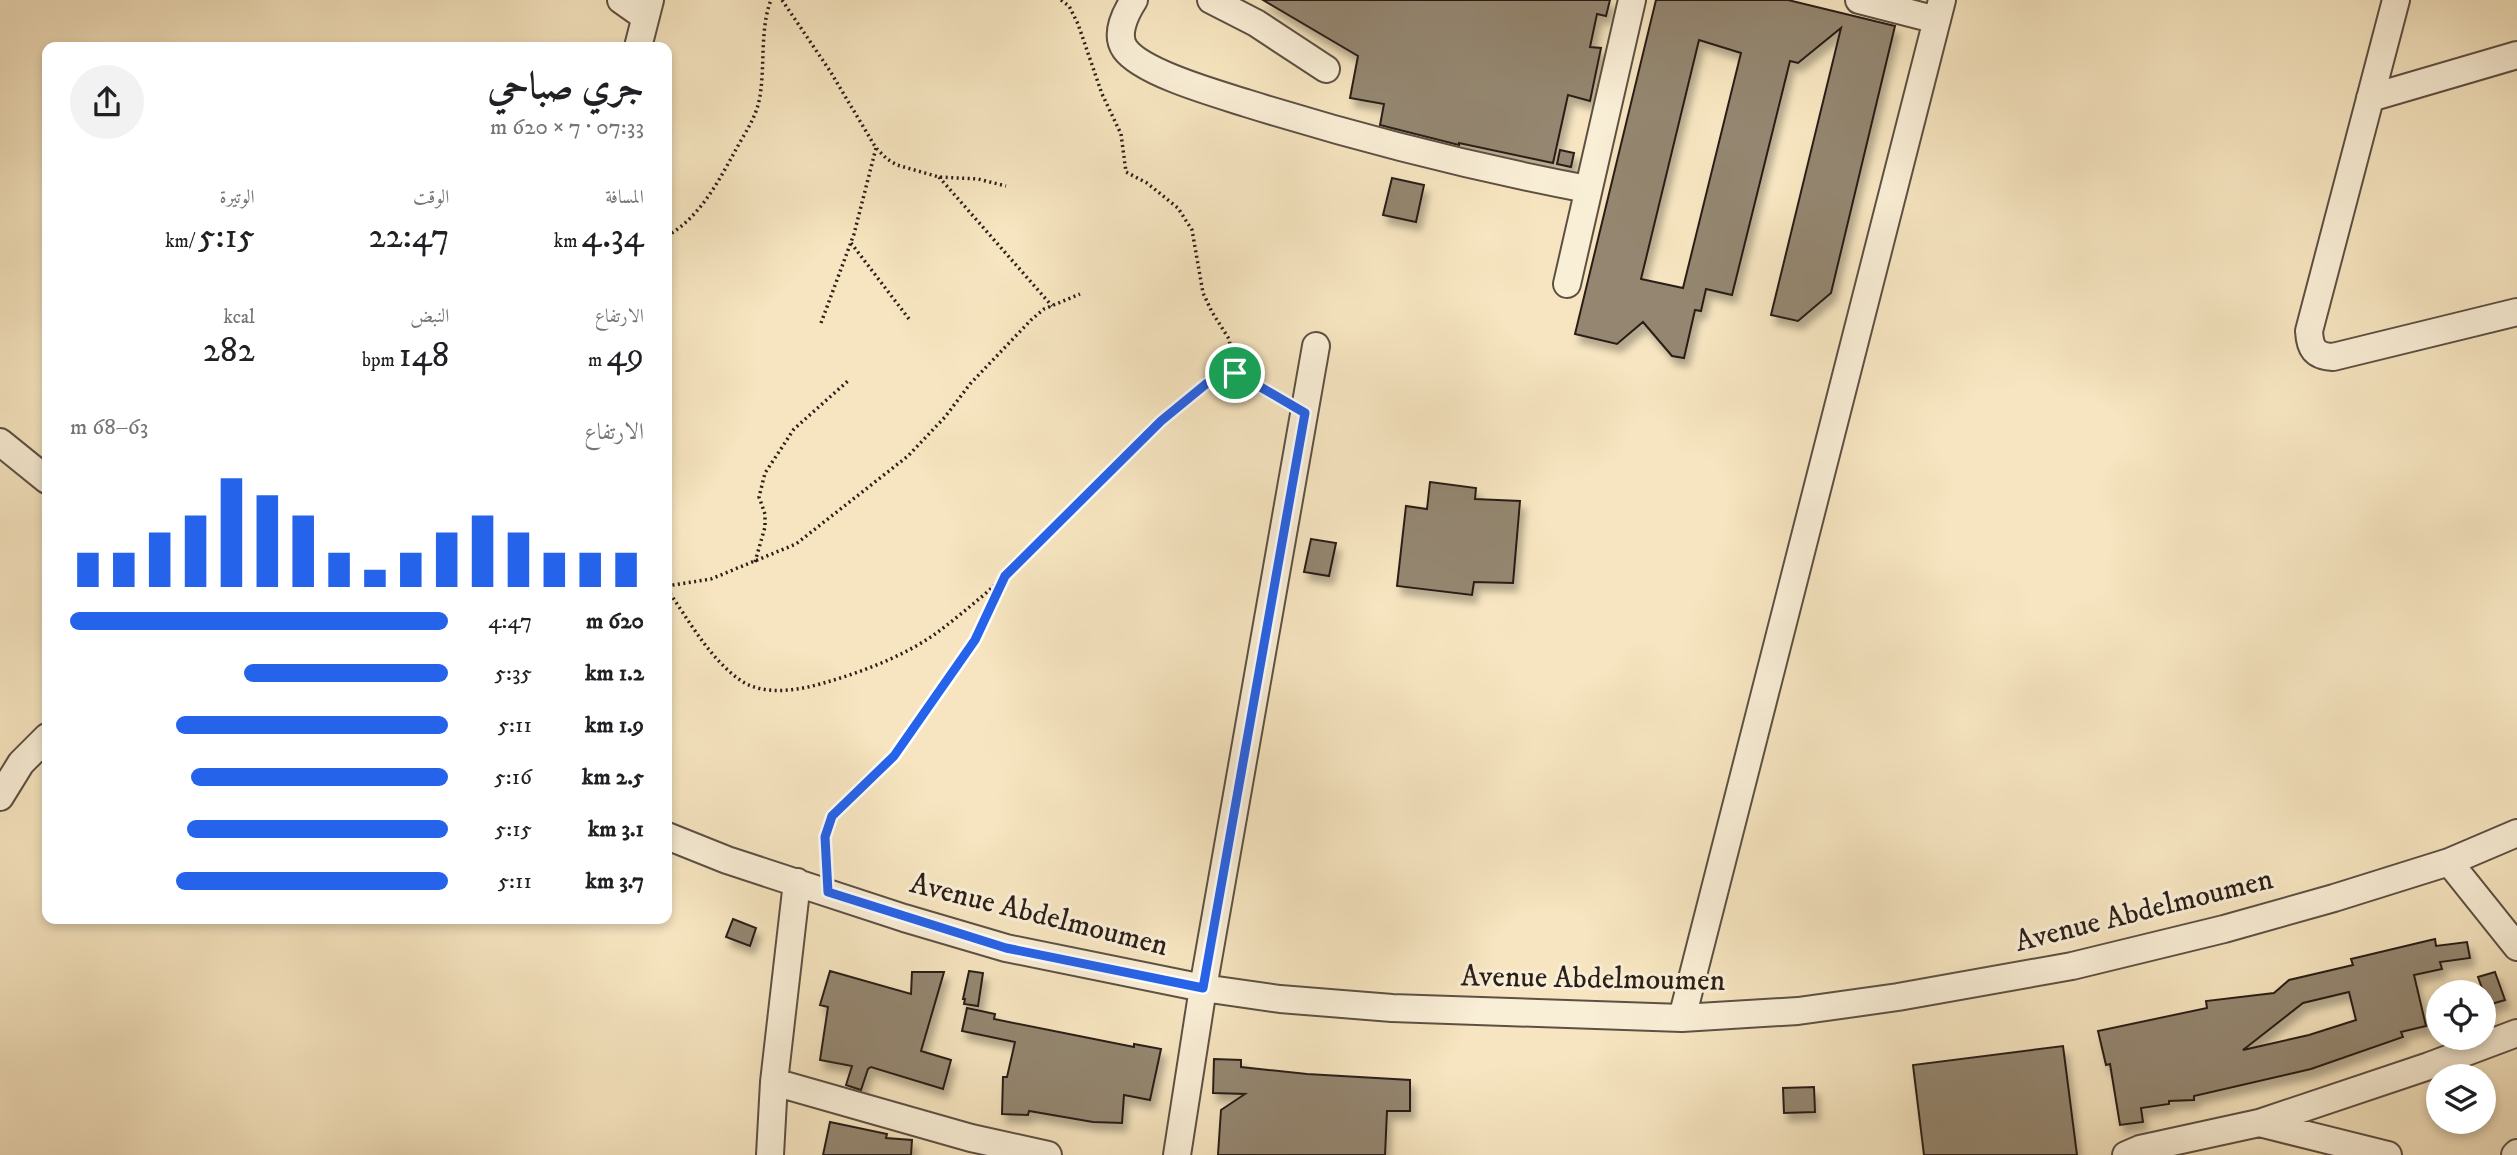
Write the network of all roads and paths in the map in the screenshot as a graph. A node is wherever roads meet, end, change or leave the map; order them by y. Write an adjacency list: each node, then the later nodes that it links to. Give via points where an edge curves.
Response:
1 (621, 0): 10 (street)
2 (771, 0): 20 (path, via 755,115 715,188)
3 (782, 0): 16 (path)
4 (1061, 0): 29 (path, via 1078,24 1121,134 1126,172 1178,208 1192,230 1203,293 1229,339)
5 (1134, 0): 19 (street, via 1121,29 1122,44 1134,58 1168,75 1317,125)
6 (1211, 0): 14 (street)
7 (1632, 0): 19 (street)
8 (1859, 0): 11 (street)
9 (2396, 0): 15 (street)
10 (647, 9): 12 (street)
11 (1940, 10): 47 (street)
12 (639, 42)
13 (2517, 55): 15 (street)
14 (1326, 69)
15 (2370, 98): 25 (street, via 2309,331 2314,351 2333,357)
16 (876, 148): 17 (path, via 897,165); 21 (path)
17 (939, 177): 18 (path, via 978,178); 24 (path)
18 (1006, 186)
19 (1587, 189): 22 (street)
20 (672, 232)
21 (851, 243): 26 (path); 27 (path)
22 (1567, 285)
23 (1080, 294): 24 (path)
24 (1052, 306): 34 (path, via 1023,327 908,456 796,544)
25 (2517, 312)
26 (909, 319)
27 (821, 323)
28 (1316, 346): 31 (street)
29 (1235, 373): 31 (path); 35 (path, via 1225,373 1206,384 1161,421)
30 (849, 380): 34 (path, via 794,429 765,473 759,497 765,527)
31 (1305, 413): 46 (street)
32 (0, 442): 33 (street)
33 (42, 476)
34 (755, 562): 36 (path, via 711,579)
35 (1005, 576): 37 (path, via 917,645 841,678 788,690 740,680 713,654); 44 (path, via 975,640 894,756 832,816 825,837)
36 (672, 587)
37 (672, 595)
38 (42, 742): 39 (street, via 21,763)
39 (0, 797)
40 (2517, 833): 42 (street, Avenue Abdelmoumen)
41 (672, 838): 43 (street, Avenue Abdelmoumen)
42 (2449, 862): 45 (street); 47 (street, Avenue Abdelmoumen, via 2224,929 2072,966 1798,1011)
43 (797, 882): 44 (street, Avenue Abdelmoumen); 49 (street)
44 (828, 892): 46 (street, Avenue Abdelmoumen, via 1006,948)
45 (2517, 947)
46 (1203, 988): 47 (street, Avenue Abdelmoumen, via 1392,1008); 53 (street)
47 (1682, 1018)
48 (2517, 1033): 50 (street)
49 (774, 1082): 51 (street); 52 (street)
50 (2259, 1123): 54 (street); 55 (street)
51 (770, 1155)
52 (1048, 1155)
53 (1177, 1155)
54 (2126, 1155)
55 (2388, 1155)

